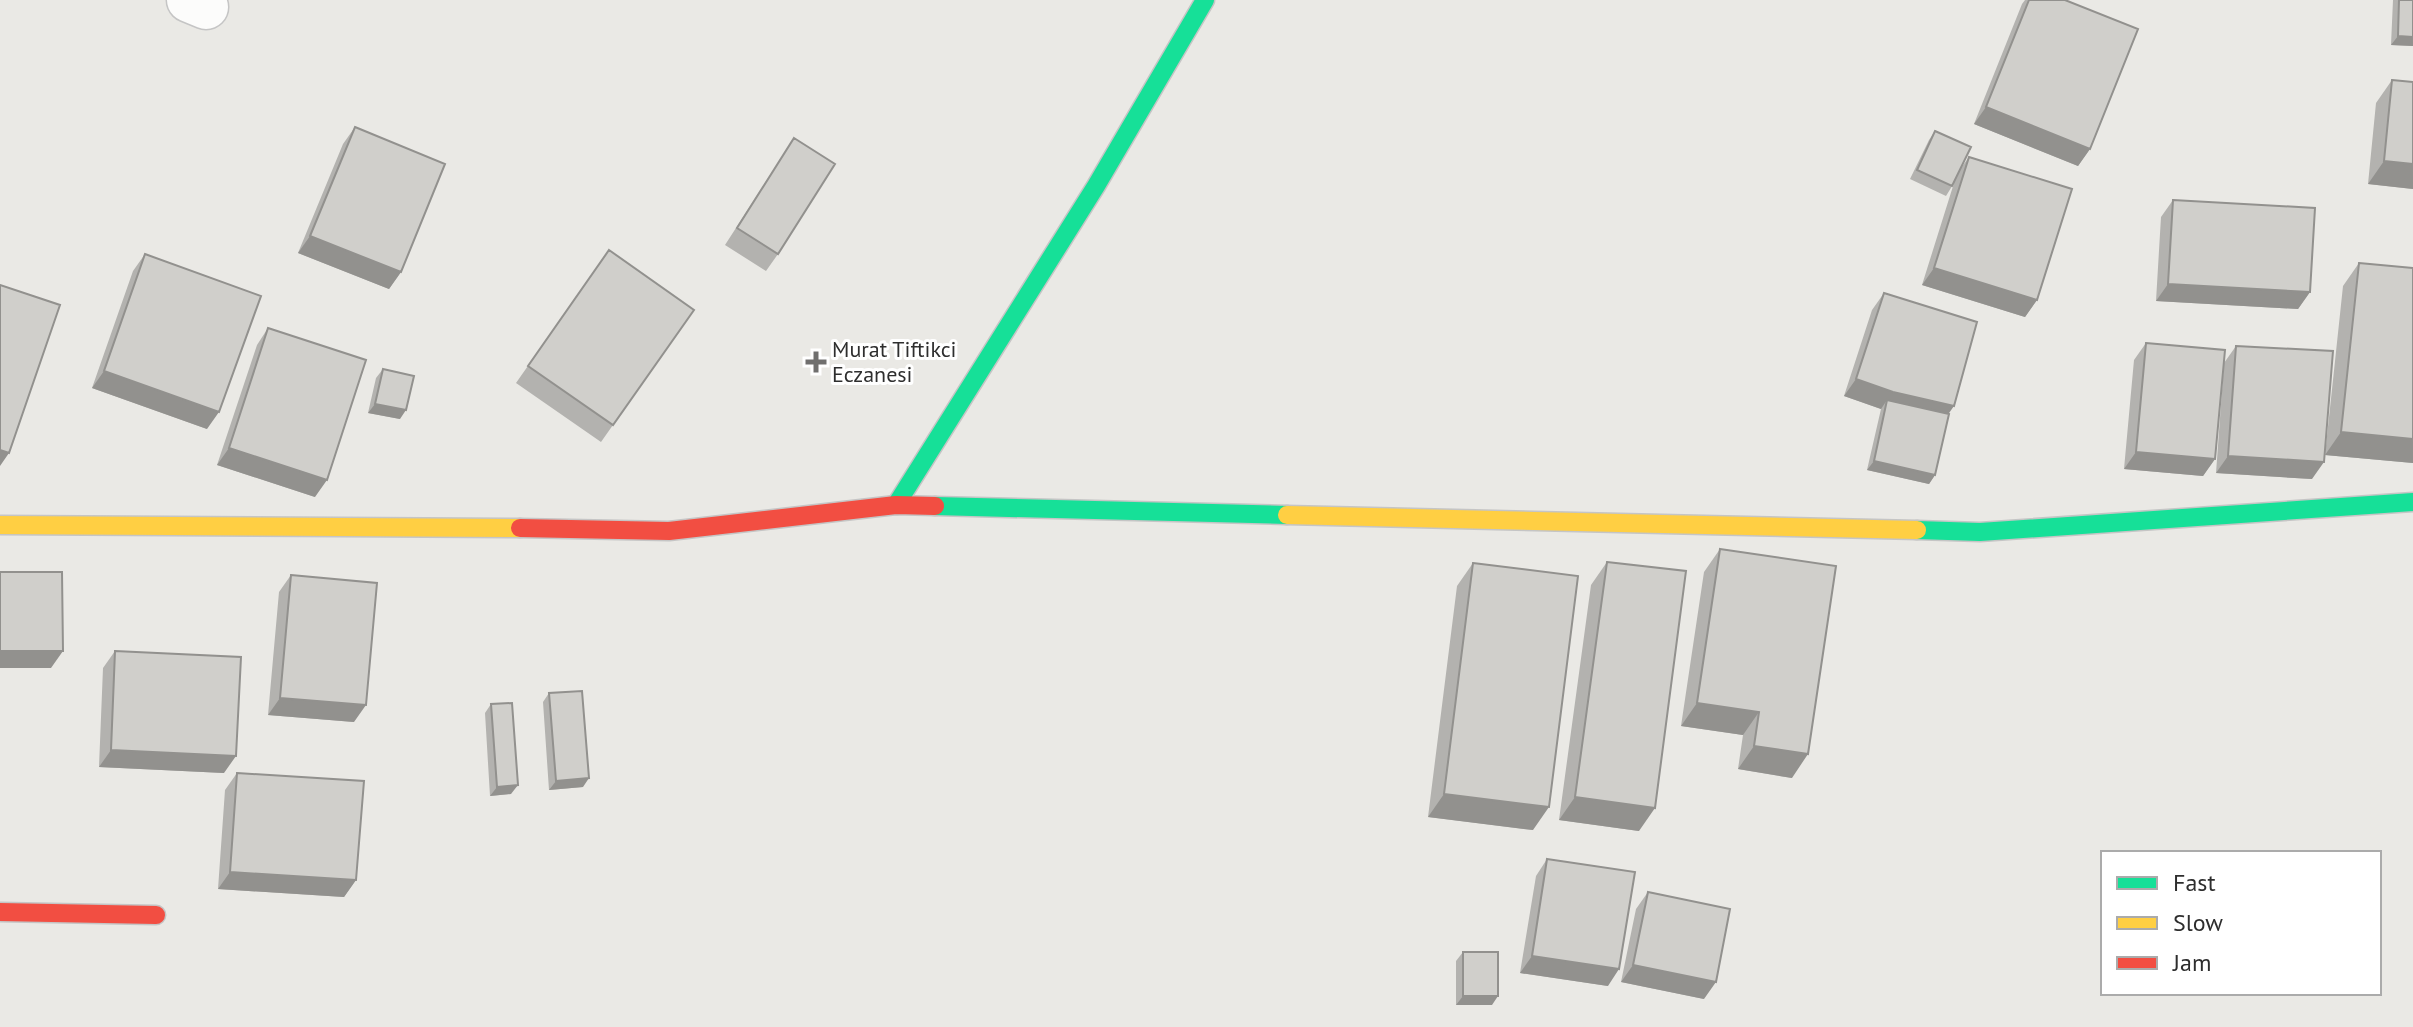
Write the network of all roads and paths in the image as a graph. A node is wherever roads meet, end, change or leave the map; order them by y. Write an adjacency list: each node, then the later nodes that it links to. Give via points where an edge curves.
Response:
1 (1205, 0): 3 (street, via 1096,186)
2 (2413, 502): 3 (street, via 1980,532)
3 (896, 505): 4 (street, via 669,531)
4 (0, 525)
5 (0, 912): 6 (street)
6 (156, 915)

